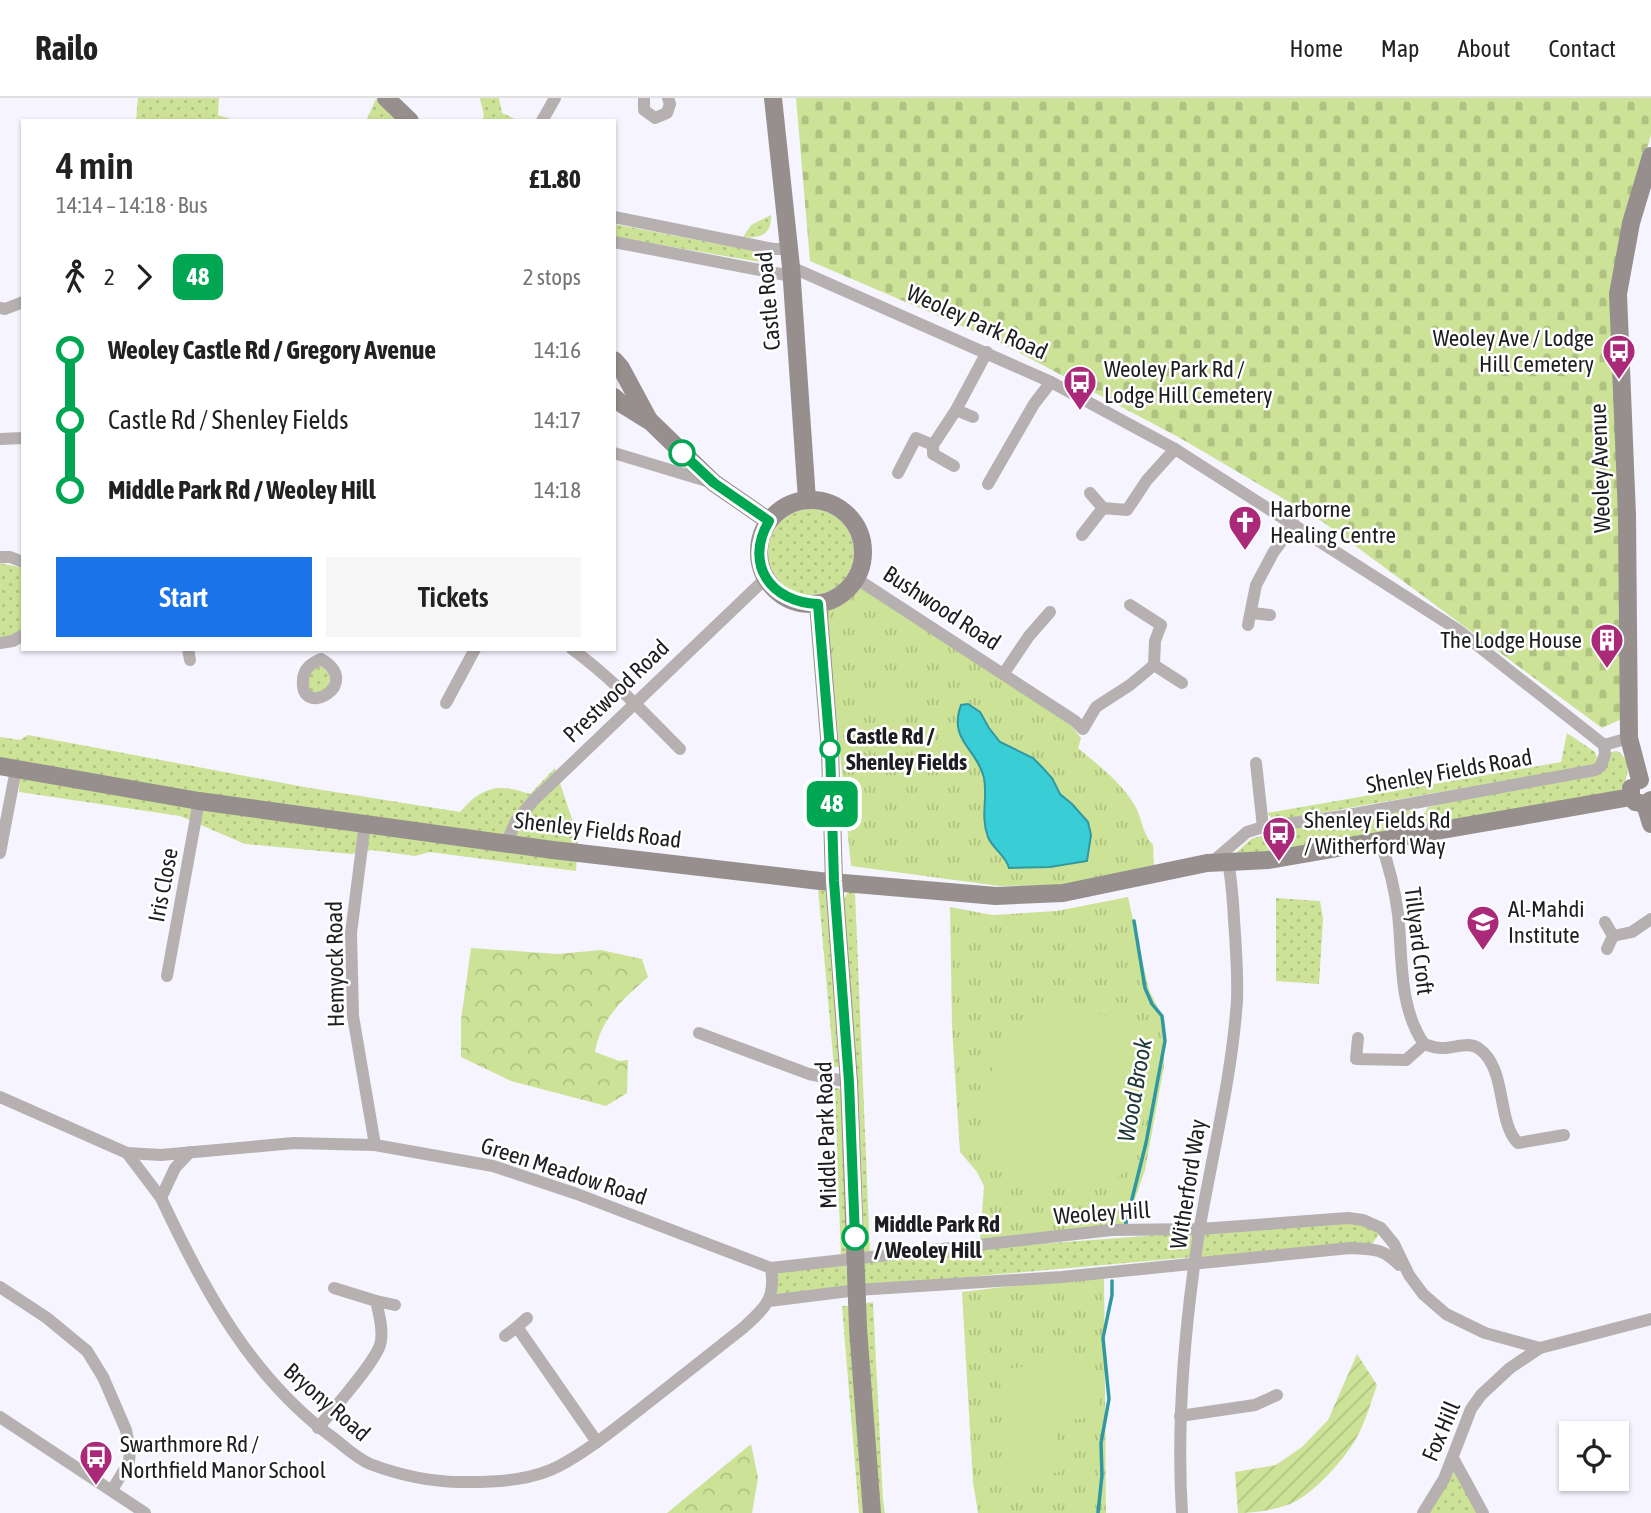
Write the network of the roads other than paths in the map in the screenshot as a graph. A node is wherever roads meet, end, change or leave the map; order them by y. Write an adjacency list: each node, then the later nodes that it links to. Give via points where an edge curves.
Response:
1 (386, 98): 6 (street)
2 (555, 98): 7 (street)
3 (644, 98): 4 (street, via 644,110 655,118 667,113)
4 (668, 98)
5 (773, 98): 11 (street, Castle Road)
6 (408, 119)
7 (543, 119)
8 (1651, 156): 54 (street, Weoley Avenue, via 1631,223 1618,294 1627,515)
9 (616, 216): 11 (street)
10 (616, 242): 12 (street, Weoley Park Road)
11 (788, 249): 12 (street, Castle Road)
12 (791, 272): 15 (street, Weoley Park Road); 32 (street, Castle Road)
13 (21, 303): 14 (street)
14 (0, 308)
15 (987, 352): 17 (street, Weoley Park Road); 19 (street)
16 (616, 362): 21 (street)
17 (1051, 382): 25 (street, Weoley Park Road); 30 (street)
18 (617, 405): 21 (street)
19 (956, 410): 20 (street); 24 (street)
20 (973, 418)
21 (651, 422): 29 (street)
22 (21, 438): 23 (street)
23 (0, 439)
24 (933, 445): 27 (street, via 933,454); 28 (street, via 916,438)
25 (1175, 449): 33 (street, via 1127,510); 35 (street, Weoley Park Road)
26 (616, 454): 29 (street)
27 (954, 466)
28 (898, 473)
29 (714, 483): 34 (street)
30 (988, 484)
31 (1090, 493): 33 (street)
32 (807, 500): 34 (street, via 784,507); 40 (street, via 837,506 858,528 864,548)
33 (1103, 508): 36 (street)
34 (769, 521): 39 (street, via 759,555)
35 (1294, 524): 44 (street, via 1256,585 1250,619); 55 (street, Weoley Park Road, via 1458,630)
36 (1082, 535)
37 (0, 557): 38 (street)
38 (21, 561)
39 (766, 578): 41 (street, via 791,600); 53 (street, Prestwood Road)
40 (856, 579): 41 (street, via 838,597); 50 (street, Bushwood Road)
41 (818, 604): 69 (street, via 830,749)
42 (1130, 605): 49 (street, via 1161,625)
43 (1050, 612): 50 (street, Bushwood Road)
44 (1270, 615)
45 (21, 636): 46 (street)
46 (0, 643)
47 (474, 651): 52 (street)
48 (575, 651): 53 (street)
49 (1154, 665): 50 (street, Bushwood Road, via 1096,707 1083,729); 51 (street)
50 (1004, 673)
51 (1182, 683)
52 (446, 703)
53 (634, 703): 56 (street); 66 (street, Prestwood Road, via 533,801 516,821)
54 (1629, 738): 55 (street); 59 (street, Weoley Avenue)
55 (1604, 745): 64 (street, Shenley Fields Road, via 1601,766 1595,770)
56 (680, 749)
57 (1256, 763): 64 (street)
58 (8, 767): 61 (street, Shenley Fields Road); 67 (street)
59 (1645, 783): 60 (street, via 1631,787)
60 (1642, 801): 63 (street); 65 (street, Shenley Fields Road)
61 (199, 802): 62 (street, Shenley Fields Road); 74 (street, Iris Close)
62 (365, 823): 66 (street, Shenley Fields Road); 81 (street, Hemyock Road, via 351,933 353,1016)
63 (1651, 824)
64 (1263, 827): 68 (street, Shenley Fields Road, via 1247,832)
65 (1380, 840): 68 (street, Shenley Fields Road, via 1269,860); 77 (street, Tillyard Croft, via 1398,912 1407,1011)
66 (506, 844): 69 (street, Shenley Fields Road)
67 (0, 853)
68 (1220, 863): 69 (street, Shenley Fields Road, via 1063,893 996,896); 85 (street, Witherford Way, via 1231,878 1237,998 1233,1046)
69 (834, 881): 78 (street, Middle Park Road)
70 (1651, 919): 72 (street, via 1632,932)
71 (1605, 922): 72 (street)
72 (1613, 936): 73 (street)
73 (1607, 949)
74 (167, 976)
75 (699, 1033): 78 (street, via 808,1074)
76 (1358, 1038): 77 (street, via 1356,1059 1406,1060)
77 (1424, 1044): 80 (street, via 1440,1048 1470,1045 1489,1059 1511,1136 1518,1143)
78 (849, 1082): 86 (street, Middle Park Road)
79 (0, 1097): 83 (street, Green Meadow Road)
80 (1564, 1135)
81 (375, 1145): 82 (street, Green Meadow Road, via 294,1143); 88 (street, Green Meadow Road, via 493,1166)
82 (190, 1152): 83 (street, Green Meadow Road); 84 (street, via 175,1168)
83 (127, 1153): 84 (street, Green Meadow Road)
84 (161, 1198): 104 (street, Bryony Road, via 184,1248 245,1351)
85 (1200, 1229): 86 (street, Weoley Hill, via 1112,1230); 87 (street, Witherford Way); 89 (street, Weoley Hill, via 1348,1217 1363,1220 1381,1228)
86 (856, 1258): 88 (street, Weoley Hill); 92 (street, Middle Park Road)
87 (1196, 1264): 89 (street, Weoley Hill, via 1370,1249 1387,1252); 92 (street, Weoley Hill); 102 (street, Witherford Way)
88 (771, 1268): 94 (street, via 774,1283)
89 (1409, 1275): 100 (street, Weoley Hill, via 1432,1302 1460,1322)
90 (0, 1287): 107 (street, via 87,1351 103,1377 130,1450 129,1462)
91 (334, 1289): 93 (street)
92 (857, 1290): 94 (street); 109 (street, Middle Park Road)
93 (376, 1301): 95 (street); 104 (street, via 381,1343)
94 (769, 1301): 105 (street, Bryony Road, via 743,1328)
95 (395, 1306)
96 (527, 1318): 98 (street)
97 (1651, 1319): 100 (street, Weoley Hill)
98 (517, 1327): 99 (street); 105 (street)
99 (505, 1336)
100 (1540, 1348): 106 (street, Fox Hill, via 1510,1367 1481,1395)
101 (1277, 1395): 102 (street, via 1255,1405)
102 (1180, 1416): 110 (street, Witherford Way)
103 (0, 1417): 107 (street)
104 (318, 1428): 105 (street, Bryony Road, via 368,1463 407,1476 450,1482 528,1477 560,1466)
105 (597, 1442)
106 (1453, 1458): 111 (street, Fox Hill); 112 (street)
107 (112, 1490): 108 (street)
108 (145, 1513)
109 (872, 1513)
110 (1182, 1513)
111 (1423, 1513)
112 (1483, 1513)

